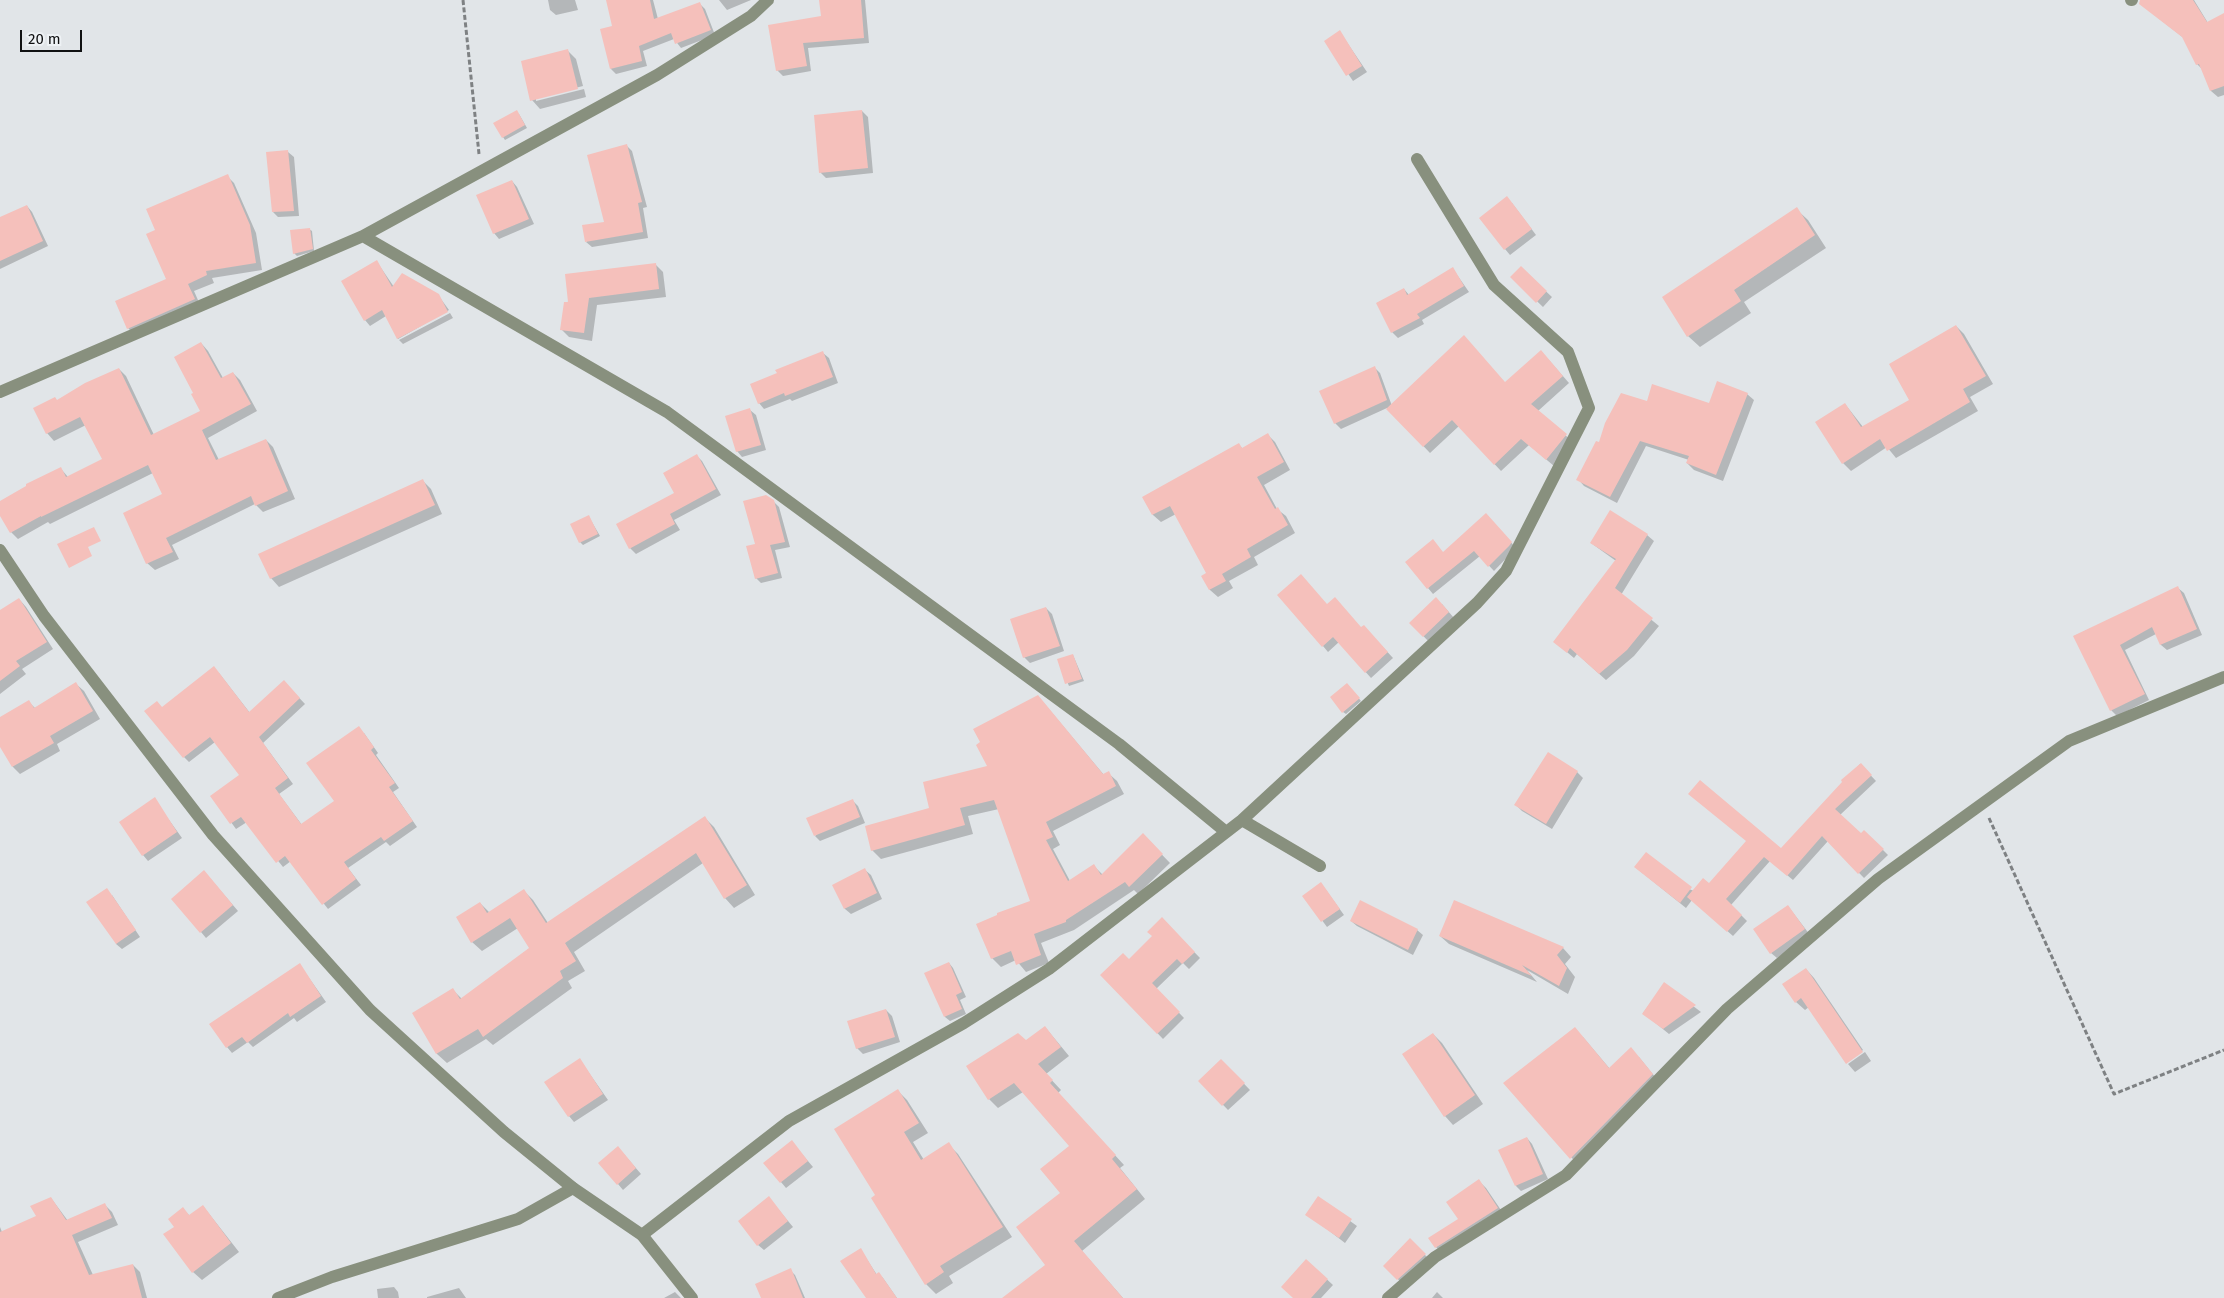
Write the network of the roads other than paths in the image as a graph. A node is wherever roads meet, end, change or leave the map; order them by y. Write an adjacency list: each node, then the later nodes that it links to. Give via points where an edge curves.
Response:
1 (768, 0): 3 (street, via 751,16 657,75)
2 (1417, 159): 7 (street, via 1494,285 1568,352 1589,408 1506,571 1477,602)
3 (363, 236): 4 (street); 8 (street, via 668,412 1119,744)
4 (0, 392)
5 (0, 550): 10 (street, via 44,616 214,835 363,1003 504,1132)
6 (2224, 677): 14 (street, via 2069,741 1878,879 1727,1009 1566,1175 1435,1256)
7 (1242, 820): 8 (street); 9 (street)
8 (1226, 832): 11 (street, via 1049,969 964,1023 789,1121)
9 (1320, 866)
10 (572, 1188): 11 (street); 12 (street, via 518,1219 332,1277)
11 (642, 1235): 13 (street)
12 (278, 1298)
13 (692, 1298)
14 (1388, 1298)

